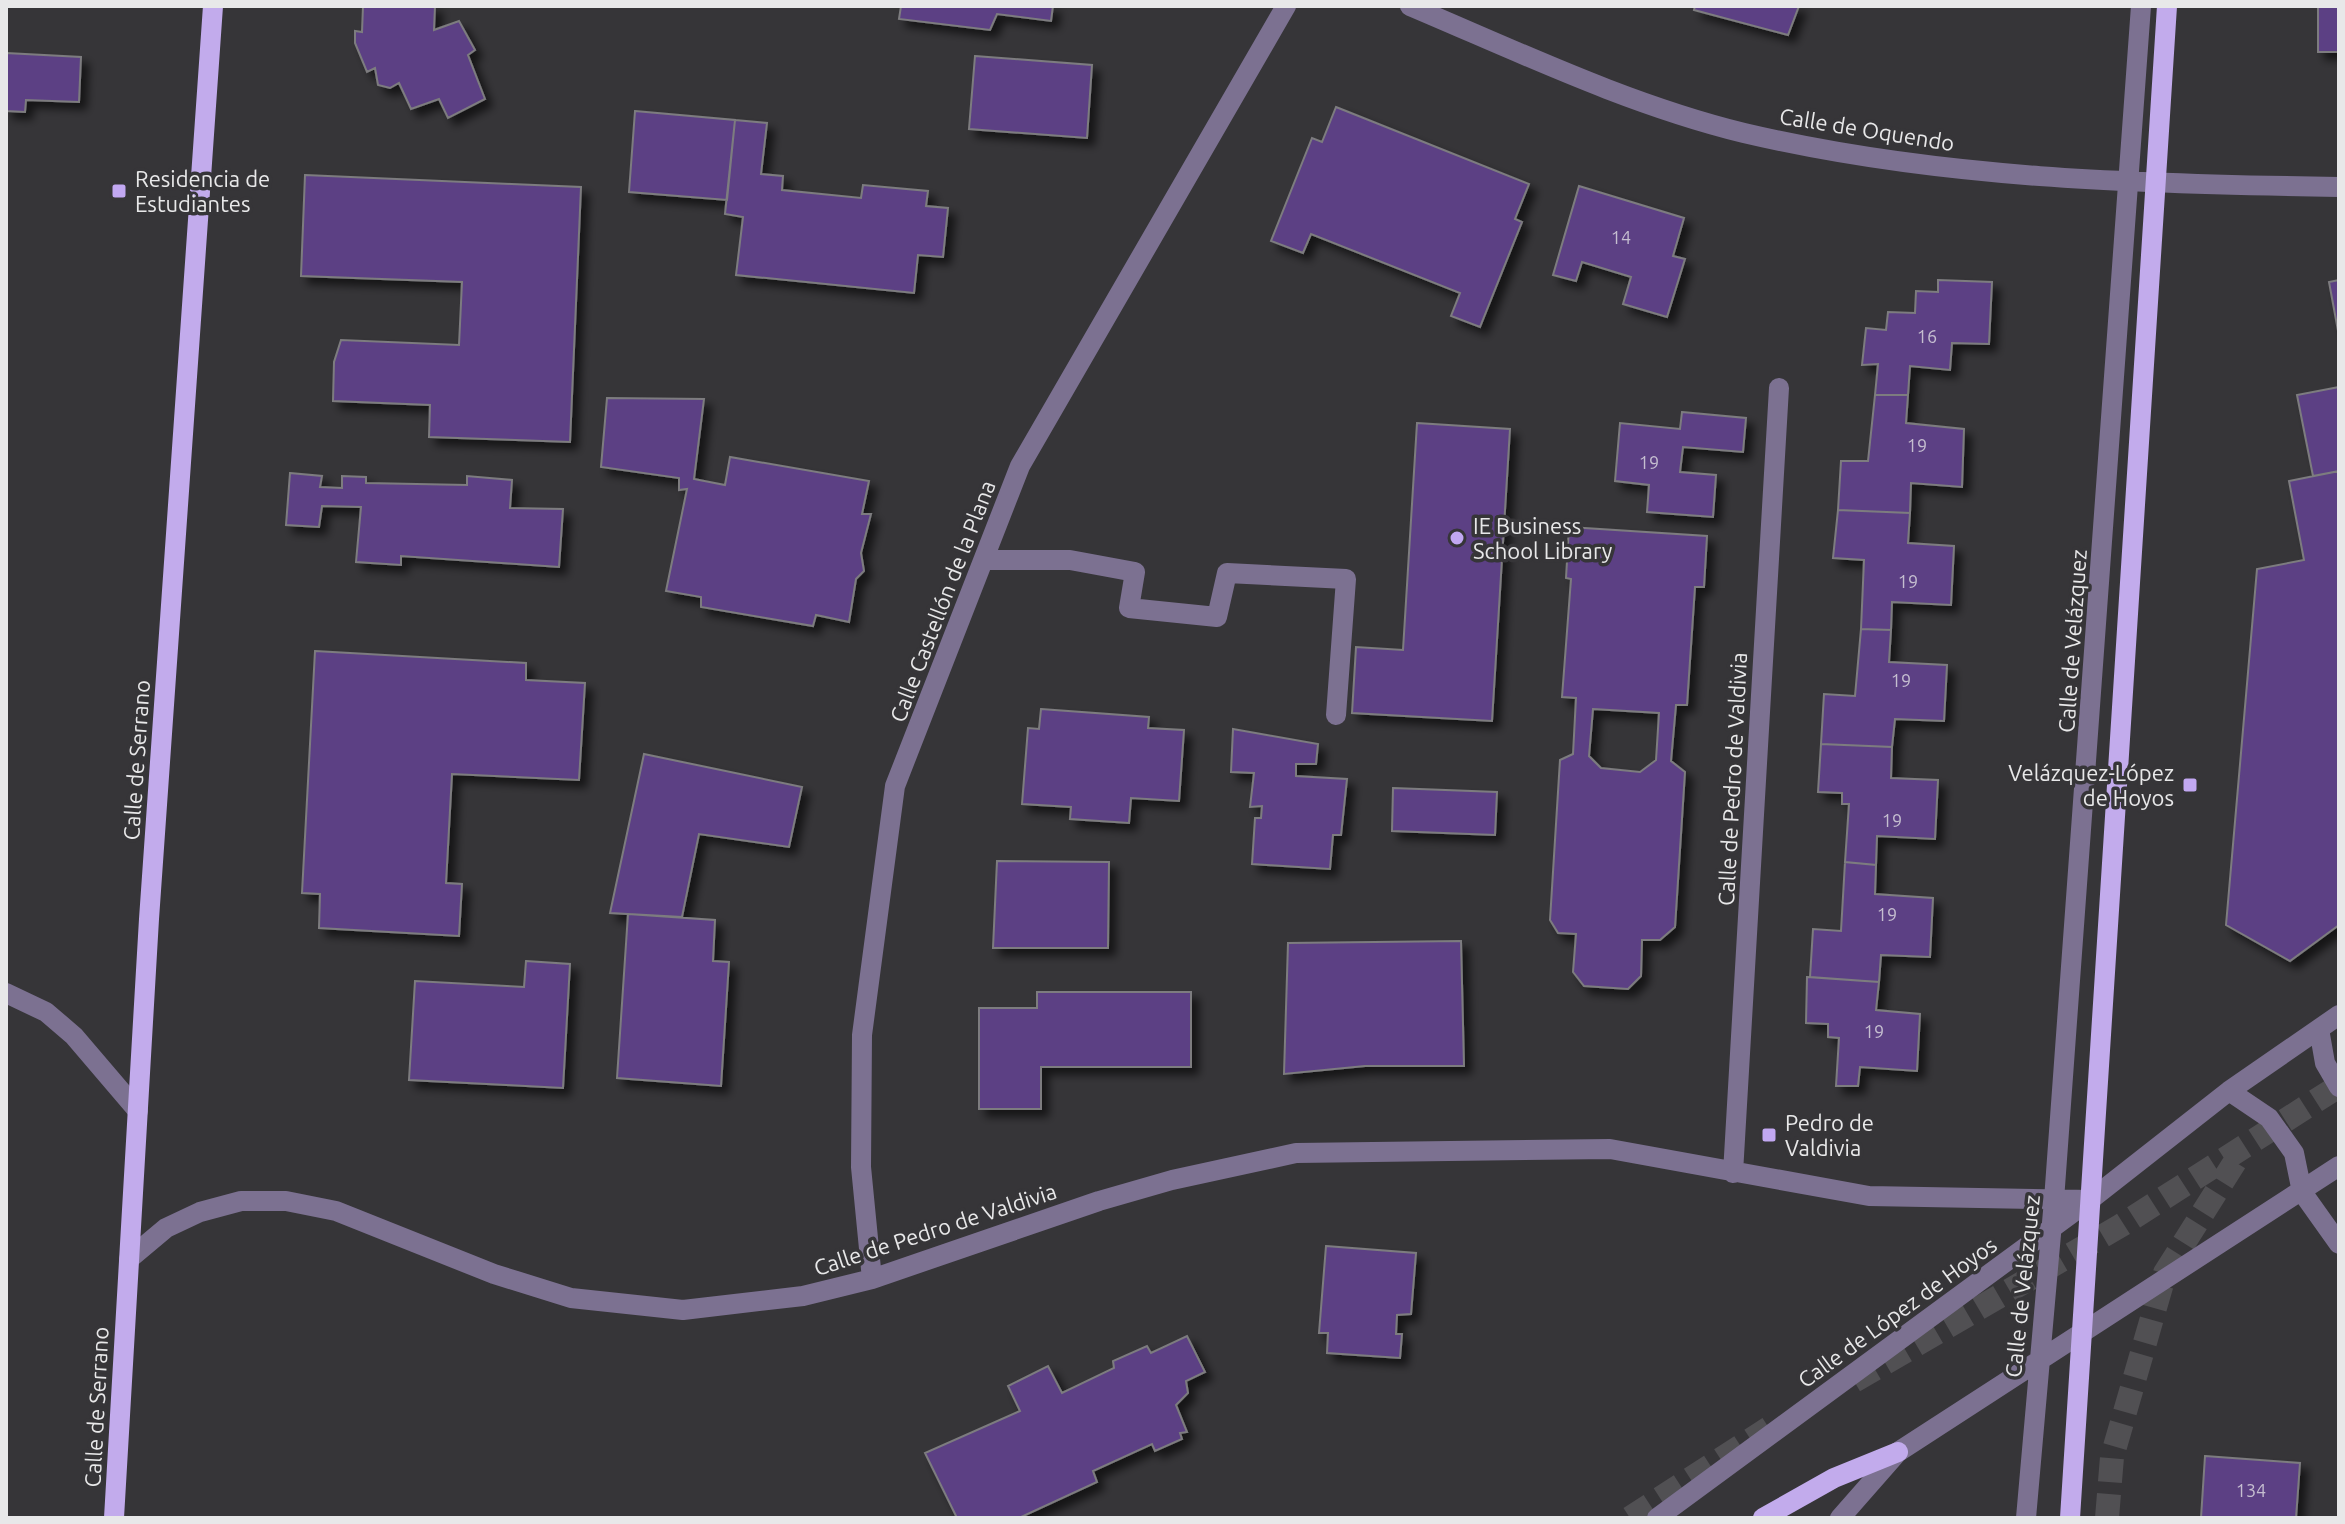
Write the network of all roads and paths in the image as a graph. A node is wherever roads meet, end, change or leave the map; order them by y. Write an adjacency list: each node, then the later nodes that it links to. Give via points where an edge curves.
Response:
1 (213, 6): 17 (main road, Calle de Serrano)
2 (1286, 6): 10 (street, Calle Castellón de la Plana, via 1020,466)
3 (1410, 6): 6 (street, Calle de Oquendo, via 1596,85 1742,132 1889,160 2032,178)
4 (2141, 6): 6 (street, Calle de Velázquez)
5 (2167, 6): 7 (main road)
6 (2131, 183): 7 (street, Calle de Oquendo); 21 (street, Calle de Velázquez)
7 (2156, 184): 8 (street, Calle de Oquendo); 22 (main road)
8 (2339, 187)
9 (1779, 388): 19 (street, Calle de Pedro de Valdivia)
10 (984, 560): 11 (street, via 1070,560 1135,572 1129,608 1217,617 1227,573 1346,579); 26 (street, Calle Castellón de la Plana, via 895,786 862,1035 861,1167)
11 (1336, 715)
12 (6, 993): 17 (street, via 46,1012 74,1036)
13 (2339, 1015): 14 (street, Calle de López de Hoyos)
14 (2319, 1029): 15 (street, via 2325,1063); 16 (street, Calle de López de Hoyos)
15 (2339, 1087)
16 (2229, 1091): 20 (street, via 2269,1118 2294,1153); 22 (street, Calle de López de Hoyos)
17 (138, 1111): 25 (main road, Calle de Serrano)
18 (2339, 1166): 20 (street)
19 (1733, 1173): 21 (street, Calle de Pedro de Valdivia, via 1869,1196); 26 (street, Calle de Pedro de Valdivia, via 1610,1149 1296,1153 1099,1201)
20 (2302, 1192): 24 (street); 27 (street)
21 (2054, 1200): 22 (street, Calle de Pedro de Valdivia); 23 (street, Calle de Velázquez)
22 (2090, 1200): 23 (street, Calle de López de Hoyos); 27 (main road)
23 (2050, 1230): 28 (street, Calle de Velázquez); 31 (street, Calle de López de Hoyos)
24 (2339, 1244)
25 (129, 1259): 26 (street, Calle de Pedro de Valdivia, via 166,1228 200,1212 241,1201 286,1201 336,1211 545,1290 621,1306 683,1310 753,1304); 30 (main road, Calle de Serrano)
26 (872, 1279)
27 (2081, 1334): 28 (street); 35 (main road)
28 (2038, 1361): 29 (street); 34 (street, Calle de Velázquez)
29 (1898, 1452): 32 (main road, via 1834,1478); 33 (street)
30 (114, 1518)
31 (1657, 1518)
32 (1763, 1518)
33 (1840, 1518)
34 (2026, 1518)
35 (2070, 1518)

